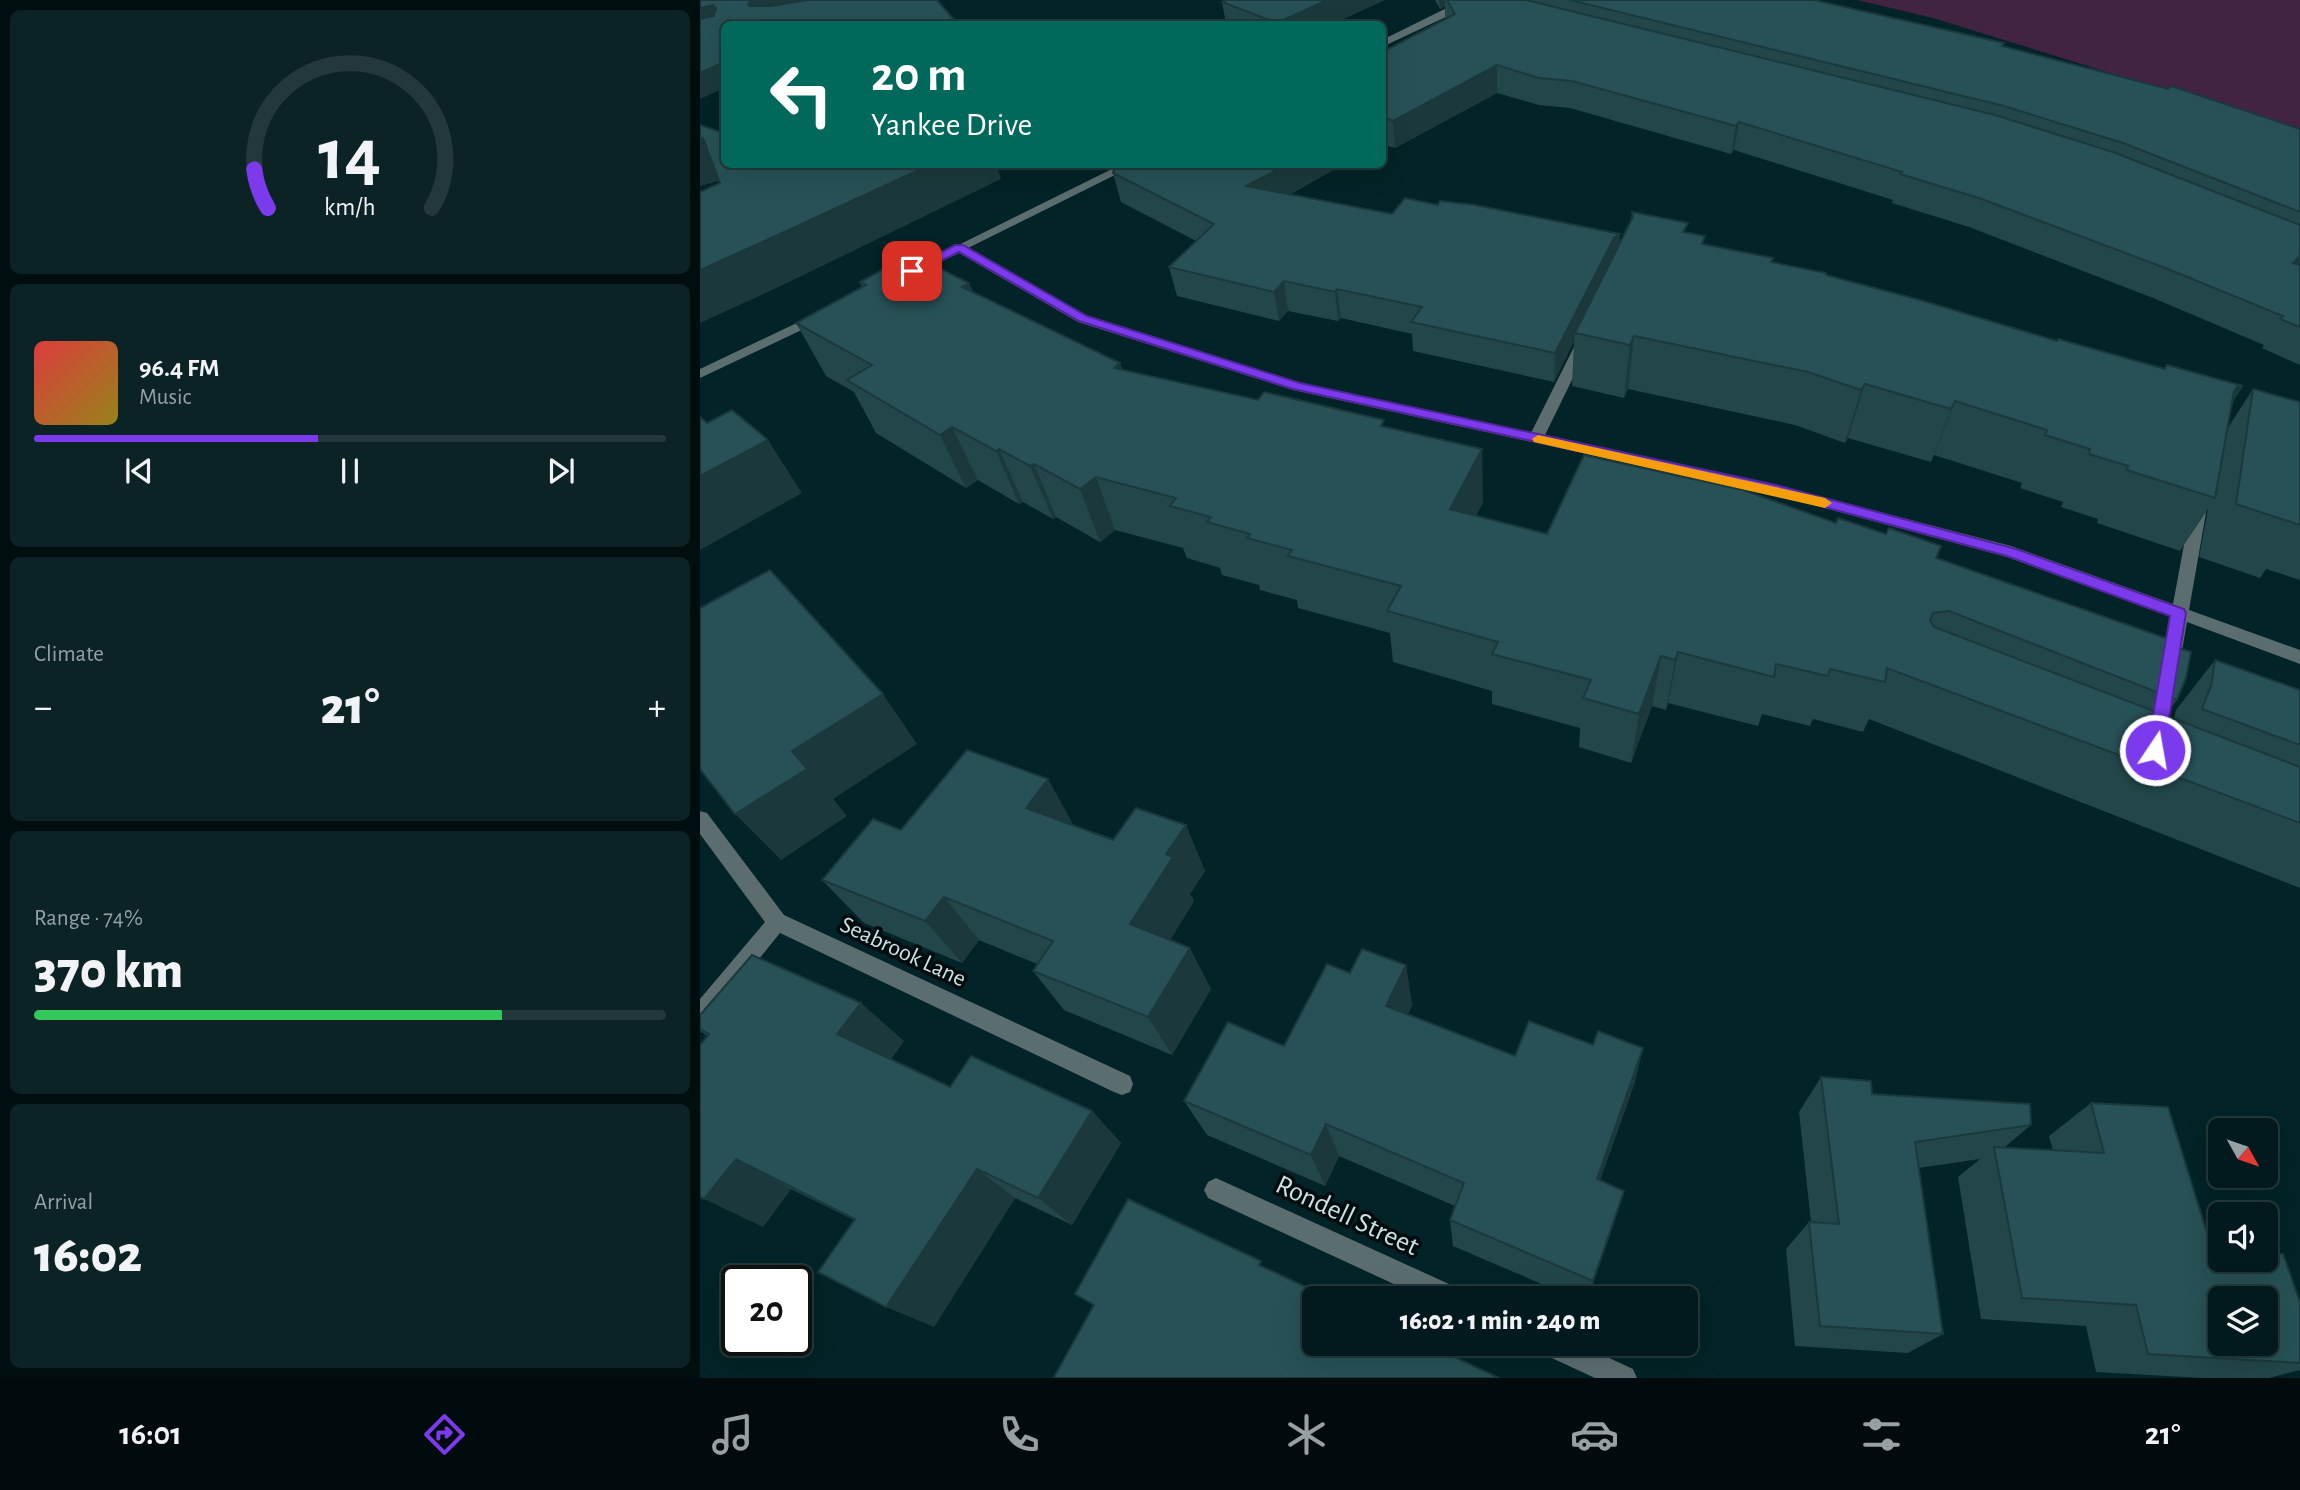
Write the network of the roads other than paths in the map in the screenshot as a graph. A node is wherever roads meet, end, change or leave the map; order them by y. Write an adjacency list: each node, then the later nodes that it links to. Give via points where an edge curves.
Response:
1 (1469, 4): 2 (street)
2 (1386, 42)
3 (1124, 168): 4 (street)
4 (959, 248): 5 (street); 9 (street, via 1083,318 1297,387)
5 (897, 278)
6 (836, 308): 8 (street)
7 (1591, 326): 9 (street)
8 (700, 374)
9 (1536, 439): 11 (street, via 1776,490 2011,552)
10 (2204, 485): 11 (street)
11 (2178, 613): 12 (street); 13 (street)
12 (2300, 657)
13 (2167, 686)
14 (700, 819): 15 (street, Seabrook Lane)
15 (777, 922): 16 (street); 17 (street, Seabrook Lane)
16 (700, 1015)
17 (1122, 1084)
18 (1216, 1190): 19 (street, Rondell Street)
19 (1425, 1286)
20 (1576, 1356): 21 (street)
21 (1625, 1378)

